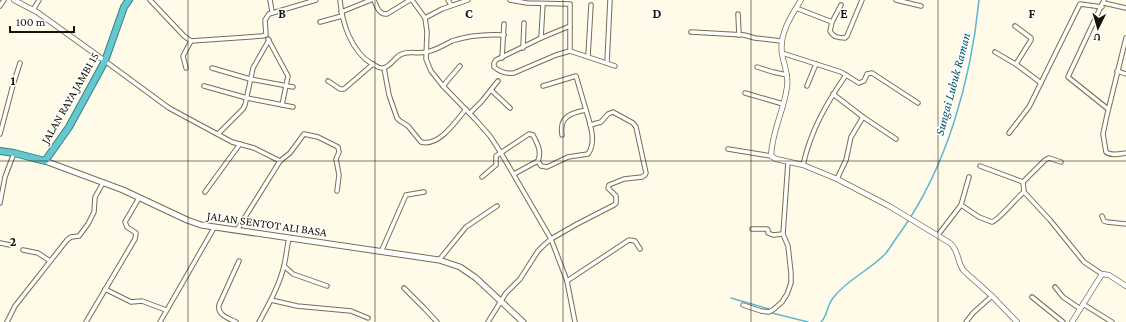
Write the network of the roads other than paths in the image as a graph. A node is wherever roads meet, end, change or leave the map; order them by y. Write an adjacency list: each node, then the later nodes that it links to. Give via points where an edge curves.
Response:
1 (4, 0): 23 (street)
2 (14, 0): 28 (street)
3 (39, 0): 28 (street)
4 (128, 0): 55 (highway, JALAN RAYA JAMBI 15)
5 (150, 0): 46 (street)
6 (270, 0): 29 (street)
7 (316, 0): 29 (street)
8 (340, 0): 30 (street)
9 (371, 0): 30 (street)
10 (374, 0): 11 (street, via 379,11 387,14)
11 (411, 0): 32 (street)
12 (448, 0): 24 (street)
13 (468, 0): 24 (street)
14 (510, 0): 20 (street)
15 (610, 0): 57 (street)
16 (801, 0): 26 (street)
17 (862, 0): 34 (street, via 845,38 832,34)
18 (896, 0): 25 (street)
19 (1103, 3): 27 (street); 74 (street, via 1080,4); 91 (street, via 1068,77)
20 (543, 4): 37 (street, via 570,4); 43 (street)
21 (591, 5): 53 (street)
22 (841, 5): 34 (street)
23 (0, 6)
24 (451, 6): 32 (street)
25 (921, 6)
26 (796, 8): 34 (street); 47 (street)
27 (1126, 8)
28 (33, 10): 55 (street)
29 (272, 12): 40 (street, via 265,20)
30 (342, 14): 33 (street); 58 (street, via 358,51)
31 (738, 14): 42 (street)
32 (425, 18): 50 (street)
33 (320, 22)
34 (832, 22)
35 (524, 23): 48 (street)
36 (504, 24): 41 (street)
37 (570, 26): 43 (street); 49 (street)
38 (1015, 26): 60 (street, via 1031,38)
39 (691, 32): 42 (street)
40 (266, 35): 45 (street); 46 (street)
41 (504, 35): 50 (street, via 470,36); 54 (street)
42 (739, 35): 47 (street)
43 (541, 38): 48 (street)
44 (1126, 38): 67 (street)
45 (269, 40): 71 (street, via 254,65); 76 (street, via 288,76)
46 (191, 41): 64 (street, via 183,56)
47 (781, 41): 52 (street)
48 (523, 48): 54 (street)
49 (570, 51): 53 (street); 54 (street, via 514,73 494,67 496,60)
50 (426, 52): 66 (street, via 402,54); 77 (street, via 431,71)
51 (995, 52): 60 (street)
52 (782, 53): 59 (street); 69 (street)
53 (588, 56): 57 (street)
54 (502, 58)
55 (105, 61): 98 (street, via 169,108); 110 (highway, JALAN RAYA JAMBI 15, via 69,127)
56 (20, 63): 97 (street)
57 (607, 63): 62 (street)
58 (373, 64): 66 (street); 73 (street, via 344,89)
59 (816, 64): 70 (street); 79 (street)
60 (1016, 64): 74 (street)
61 (460, 66): 77 (street)
62 (615, 66)
63 (757, 67): 69 (street)
64 (186, 68)
65 (212, 68): 71 (street)
66 (384, 68): 90 (street, via 397,118 408,126 421,142 429,143 438,139)
67 (1117, 70): 68 (street); 91 (street)
68 (1126, 74)
69 (787, 75): 86 (street)
70 (846, 75): 83 (street); 85 (street, via 859,83 872,73)
71 (250, 78): 76 (street); 84 (street)
72 (498, 81): 81 (street)
73 (328, 82)
74 (1041, 83): 96 (street, via 1029,107)
75 (204, 86): 84 (street)
76 (286, 86): 80 (street); 87 (street)
77 (443, 86): 90 (street)
78 (543, 86): 92 (street, via 576,76)
79 (808, 86)
80 (293, 87)
81 (491, 90): 89 (street); 93 (street)
82 (746, 93): 86 (street)
83 (833, 94): 94 (street); 113 (street, via 808,145)
84 (247, 98): 87 (street); 98 (street, via 243,109)
85 (918, 103)
86 (783, 104): 107 (street, via 771,142)
87 (282, 105): 88 (street)
88 (293, 107)
89 (510, 108)
90 (466, 109): 93 (street)
91 (1108, 109): 106 (street, via 1104,136 1106,152 1113,155)
92 (586, 110): 95 (street); 99 (street, via 566,118 561,125)
93 (470, 113): 105 (street)
94 (863, 116): 100 (street); 118 (street, via 851,137 846,160)
95 (590, 125): 109 (street, via 592,144 588,154 568,157 547,167 541,166); 137 (street, via 601,122 613,112 633,123 646,173 642,178 624,179 609,185 608,188 616,196 614,206)
96 (1009, 133)
97 (0, 134)
98 (218, 134): 101 (street)
99 (562, 135)
100 (896, 139)
101 (240, 144): 108 (street); 122 (street)
102 (728, 149): 107 (street)
103 (0, 151): 104 (highway, JALAN SENTOT ALI BASA)
104 (14, 153): 110 (highway, JALAN SENTOT ALI BASA); 126 (street, via 5,177)
105 (501, 153): 109 (street, via 533,134 539,148); 115 (street); 116 (street, via 496,156 496,166)
106 (1126, 153)
107 (771, 156): 111 (street)
108 (280, 161): 121 (street, via 290,153 304,134 328,141 339,150 336,159 339,175); 133 (street)
109 (538, 161): 115 (street)
110 (46, 162): 120 (main road, JALAN SENTOT ALI BASA)
111 (788, 162): 113 (street); 134 (street)
112 (1061, 162): 119 (street, via 1047,159)
113 (803, 165): 118 (street)
114 (980, 166): 119 (street)
115 (514, 174): 137 (street)
116 (482, 177)
117 (969, 177): 128 (street)
118 (837, 179): 135 (street)
119 (1024, 182): 124 (street)
120 (103, 183): 125 (main road, JALAN SENTOT ALI BASA); 144 (street, via 95,197 94,212 88,224 78,236 66,240)
121 (337, 191)
122 (206, 192)
123 (424, 192): 142 (street, via 406,195)
124 (1024, 192): 128 (street, via 992,222); 147 (street, via 1084,262)
125 (139, 198): 131 (main road, JALAN SENTOT ALI BASA, via 187,220); 153 (street, via 125,222 126,226 136,233 135,239)
126 (0, 203)
127 (497, 206): 143 (street, via 466,227)
128 (961, 206): 135 (street)
129 (1102, 216): 130 (street, via 1107,222)
130 (1126, 224)
131 (214, 228): 133 (main road, JALAN SENTOT ALI BASA); 161 (street)
132 (752, 229): 134 (street, via 767,229 772,235)
133 (237, 230): 136 (main road, JALAN SENTOT ALI BASA)
134 (783, 234): 159 (street, via 788,246 791,274 787,294 782,302 769,312)
135 (938, 235): 154 (street, via 954,245 962,268)
136 (289, 238): 142 (main road, JALAN SENTOT ALI BASA); 146 (street)
137 (551, 239): 148 (street); 157 (street, via 538,251 523,275)
138 (0, 243): 139 (street)
139 (10, 245)
140 (640, 249): 148 (street, via 635,241 630,240)
141 (23, 250): 144 (street, via 38,253)
142 (382, 252): 143 (main road, JALAN SENTOT ALI BASA)
143 (439, 260): 157 (main road, JALAN SENTOT ALI BASA, via 460,267)
144 (50, 261): 164 (street, via 15,306)
145 (239, 261): 167 (street, via 218,309)
146 (284, 266): 149 (street, via 293,274); 156 (street)
147 (1102, 274): 150 (street, via 1109,275); 158 (street)
148 (567, 281): 172 (street)
149 (327, 286)
150 (1126, 286)
151 (1054, 287): 160 (street)
152 (404, 288): 169 (street)
153 (105, 289): 161 (street, via 131,302 142,301); 165 (street)
154 (992, 296): 163 (street); 174 (street)
155 (1032, 297): 175 (street)
156 (271, 300): 162 (street, via 297,306 351,311); 168 (street)
157 (501, 300): 170 (street); 171 (main road, JALAN SENTOT ALI BASA)
158 (1083, 304): 160 (street); 177 (street)
159 (743, 305)
160 (1079, 308): 176 (street)
161 (166, 310): 166 (street)
162 (368, 318)
163 (968, 320): 173 (street)
164 (7, 322)
165 (86, 322)
166 (160, 322)
167 (236, 322)
168 (259, 322)
169 (437, 322)
170 (488, 322)
171 (522, 322)
172 (575, 322)
173 (972, 322)
174 (1017, 322)
175 (1063, 322)
176 (1072, 322)
177 (1112, 322)

